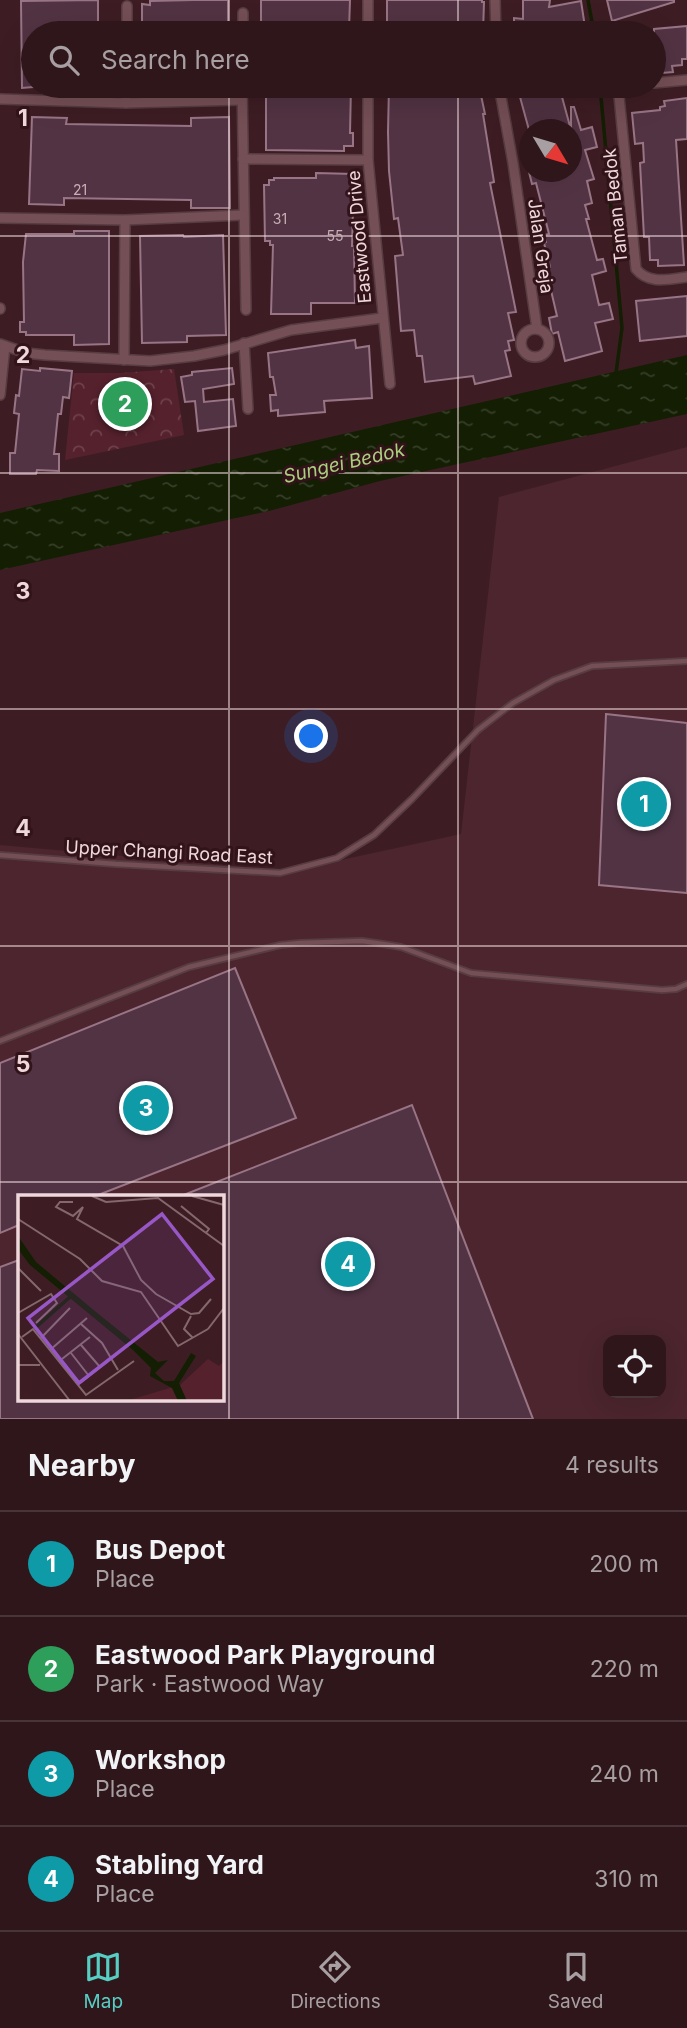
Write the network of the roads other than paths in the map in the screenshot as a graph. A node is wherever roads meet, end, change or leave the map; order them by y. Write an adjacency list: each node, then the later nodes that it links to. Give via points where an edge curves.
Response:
1 (368, 0): 7 (street)
2 (495, 0): 8 (street)
3 (127, 6): 5 (street)
4 (243, 13): 6 (street)
5 (127, 21)
6 (243, 21)
7 (368, 21)
8 (496, 21)
9 (687, 80): 10 (street)
10 (666, 82)
11 (126, 98): 17 (street)
12 (368, 98): 19 (street, Eastwood Drive)
13 (501, 98): 26 (street, Jalan Greja)
14 (619, 98): 23 (street, Taman Bedok, via 635,264 639,273 649,278)
15 (0, 99): 17 (street)
16 (242, 100): 17 (street); 18 (street)
17 (126, 103)
18 (243, 159): 19 (street); 20 (street)
19 (368, 160): 25 (street, Eastwood Drive)
20 (243, 215): 22 (street); 24 (street)
21 (0, 218): 22 (street)
22 (125, 220): 29 (street)
23 (687, 277)
24 (246, 310)
25 (382, 318): 27 (street, via 291,330); 30 (street, Eastwood Drive)
26 (537, 329)
27 (244, 343): 29 (street, via 194,356); 32 (street)
28 (2, 345): 29 (street, via 34,354); 31 (street)
29 (124, 360)
30 (390, 384)
31 (0, 395)
32 (248, 410)
33 (687, 661): 34 (lane, Upper Changi Road East, via 592,666 513,703 478,730 374,835 337,858 280,873)
34 (0, 855)
35 (687, 984): 36 (lane, via 662,990 471,974 383,943 300,943 189,967)
36 (0, 1041)

